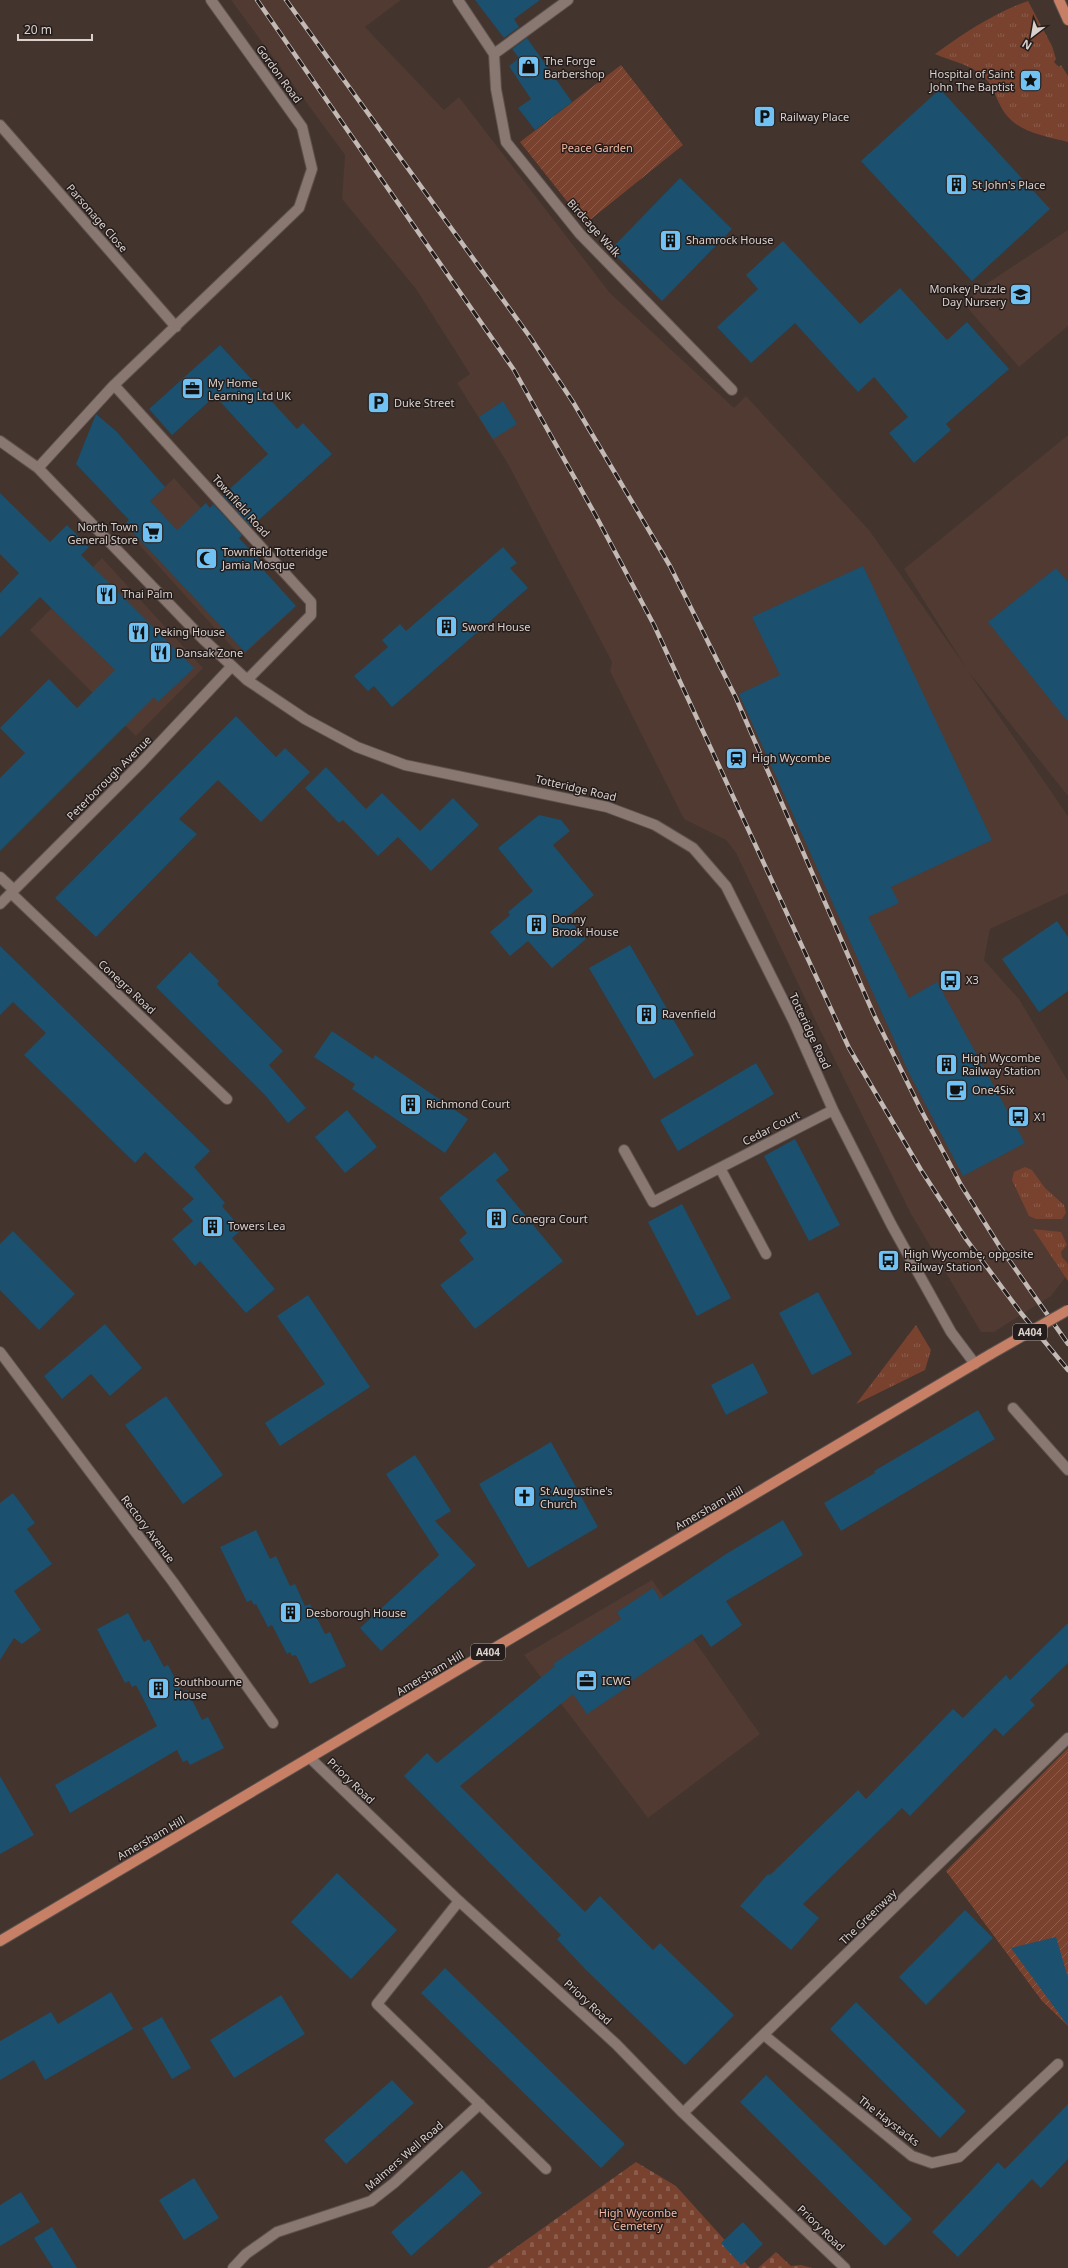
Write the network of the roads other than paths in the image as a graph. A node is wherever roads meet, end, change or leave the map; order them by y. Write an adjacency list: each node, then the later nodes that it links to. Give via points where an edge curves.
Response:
1 (211, 0): 8 (street, Gordon Road, via 302,127 312,169 299,208)
2 (458, 0): 6 (street)
3 (568, 0): 6 (street)
4 (1059, 0): 5 (main road)
5 (1068, 20)
6 (494, 54): 10 (street, Birdcage Walk, via 496,89 506,142 580,234)
7 (0, 126): 8 (street, Parsonage Close)
8 (176, 327): 9 (street)
9 (114, 385): 12 (street); 14 (street, Townfield Road, via 311,602 311,616)
10 (732, 390)
11 (0, 442): 12 (street, Totteridge Road)
12 (38, 468): 13 (street, Totteridge Road)
13 (232, 666): 14 (street, Totteridge Road); 16 (street, Peterborough Avenue, via 141,763)
14 (247, 680): 19 (street, Totteridge Road, via 305,719 357,747 405,765 607,807 655,824 693,848 726,886 793,1020)
15 (0, 877): 16 (street, Conegra Road)
16 (12, 892): 17 (street, Peterborough Avenue); 18 (street, Conegra Road)
17 (0, 904)
18 (228, 1099)
19 (833, 1110): 21 (street, Cedar Court); 25 (street, Totteridge Road, via 947,1326)
20 (624, 1150): 21 (street, Cedar Court, via 653,1202)
21 (720, 1168): 22 (street)
22 (766, 1254)
23 (1068, 1310): 25 (main road, A404, bridge)
24 (0, 1352): 28 (street, Rectory Avenue, via 173,1582)
25 (975, 1364): 30 (main road, Amersham Hill / A404)
26 (1013, 1408): 27 (street)
27 (1068, 1470)
28 (273, 1723)
29 (1068, 1738): 33 (street, The Greenway)
30 (310, 1758): 31 (street, Priory Road); 32 (main road, Amersham Hill / A404)
31 (459, 1901): 35 (street, via 377,2004); 36 (street, Priory Road, via 610,2039)
32 (0, 1941)
33 (764, 2035): 34 (street, The Haystacks, via 912,2156 932,2163 959,2157); 36 (street, The Greenway)
34 (1058, 2064)
35 (480, 2104): 37 (street); 38 (street, Malmers Well Road, via 371,2201 277,2232 246,2254)
36 (683, 2113): 39 (street, Priory Road)
37 (546, 2169)
38 (233, 2268)
39 (845, 2268)

